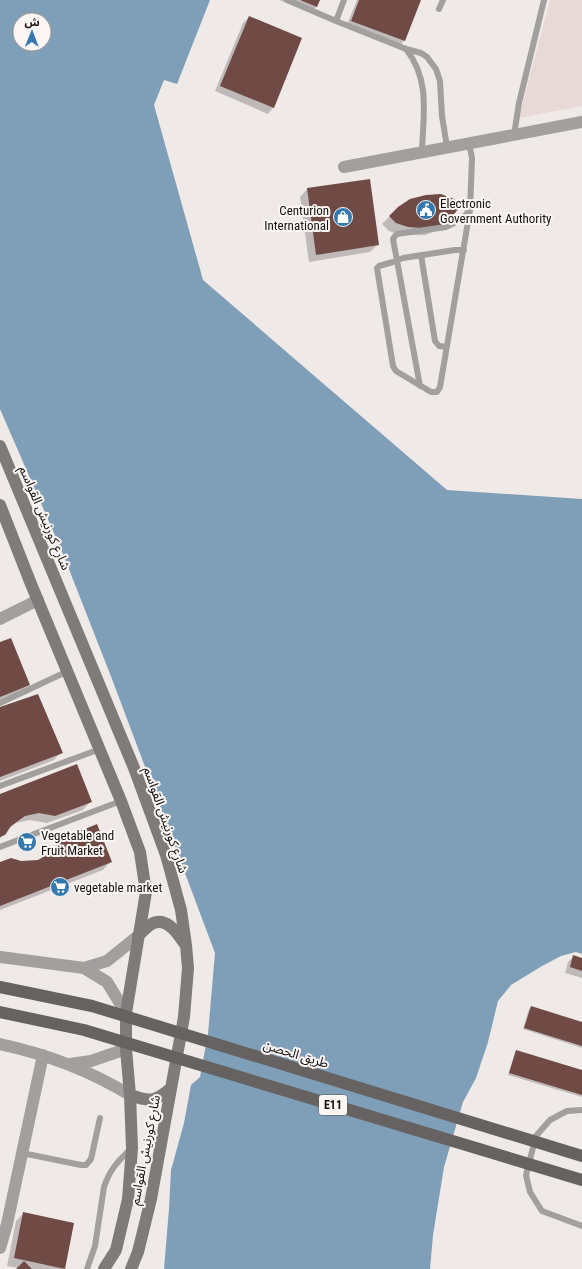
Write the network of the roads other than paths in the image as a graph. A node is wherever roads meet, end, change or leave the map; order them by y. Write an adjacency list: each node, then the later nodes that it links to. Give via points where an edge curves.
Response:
1 (287, 0): 6 (lane)
2 (344, 0): 6 (lane)
3 (443, 0): 5 (lane)
4 (544, 0): 9 (lane, via 519,103)
5 (439, 9)
6 (336, 21): 7 (lane)
7 (406, 49): 11 (lane, via 427,57 436,69 440,80); 12 (lane, via 417,66 423,83)
8 (582, 122): 9 (street)
9 (514, 135): 10 (street)
10 (469, 143): 11 (street); 14 (lane, via 472,158)
11 (447, 148): 12 (street)
12 (422, 152): 13 (street)
13 (344, 167)
14 (470, 210): 15 (lane); 17 (lane, via 457,223 446,227 396,235 393,241)
15 (464, 250): 16 (lane); 18 (lane)
16 (421, 255): 17 (lane); 18 (lane, via 435,341 439,346)
17 (396, 261): 19 (lane); 19 (lane, via 377,268 392,363 396,371)
18 (447, 347): 19 (lane, via 439,390 431,392)
19 (420, 386)
20 (0, 446): 31 (main road, شارع كورنيش القواسم, via 134,768 166,855)
21 (0, 505): 22 (main road, شارع كورنيش القواسم)
22 (38, 600): 23 (street); 24 (main road, شارع كورنيش القواسم)
23 (0, 619)
24 (68, 671): 25 (lane); 26 (main road, شارع كورنيش القواسم)
25 (0, 704)
26 (100, 749): 27 (lane); 28 (main road, شارع كورنيش القواسم)
27 (0, 786)
28 (121, 801): 29 (lane); 30 (main road, شارع كورنيش القواسم, via 140,852 146,892)
29 (0, 847)
30 (138, 936): 31 (main road, via 151,924 159,922 168,924 177,931); 33 (street, via 107,961); 36 (main road, شارع كورنيش القواسم)
31 (186, 945): 43 (main road, شارع كورنيش القواسم, via 188,968 184,1017)
32 (0, 956): 33 (street)
33 (84, 968): 36 (street, via 107,982)
34 (0, 987): 49 (main road, طريق الحصن / E11, via 92,1006)
35 (0, 1012): 38 (main road, E11)
36 (126, 1013): 40 (main road, شارع كورنيش القواسم)
37 (0, 1020): 38 (main road)
38 (84, 1030): 50 (main road, E11)
39 (0, 1044): 41 (street)
40 (126, 1049): 42 (street, via 91,1061); 44 (main road, شارع كورنيش القواسم)
41 (43, 1055): 42 (street); 48 (street)
42 (70, 1064): 44 (street)
43 (171, 1088): 44 (main road, via 161,1097 150,1100); 55 (main road, شارع كورنيش القواسم, via 151,1199 138,1252)
44 (130, 1095): 47 (main road, شارع كورنيش القواسم)
45 (582, 1110): 51 (lane, via 566,1111 550,1120 536,1136 526,1175 530,1192 542,1211)
46 (100, 1118): 48 (lane, via 91,1159 86,1164)
47 (132, 1148): 53 (lane, via 118,1160 106,1180 95,1246); 54 (main road, شارع كورنيش القواسم, via 128,1199 116,1250)
48 (22, 1153): 52 (street)
49 (582, 1156)
50 (582, 1180)
51 (582, 1226)
52 (0, 1248)
53 (87, 1269)
54 (104, 1269)
55 (131, 1269)

